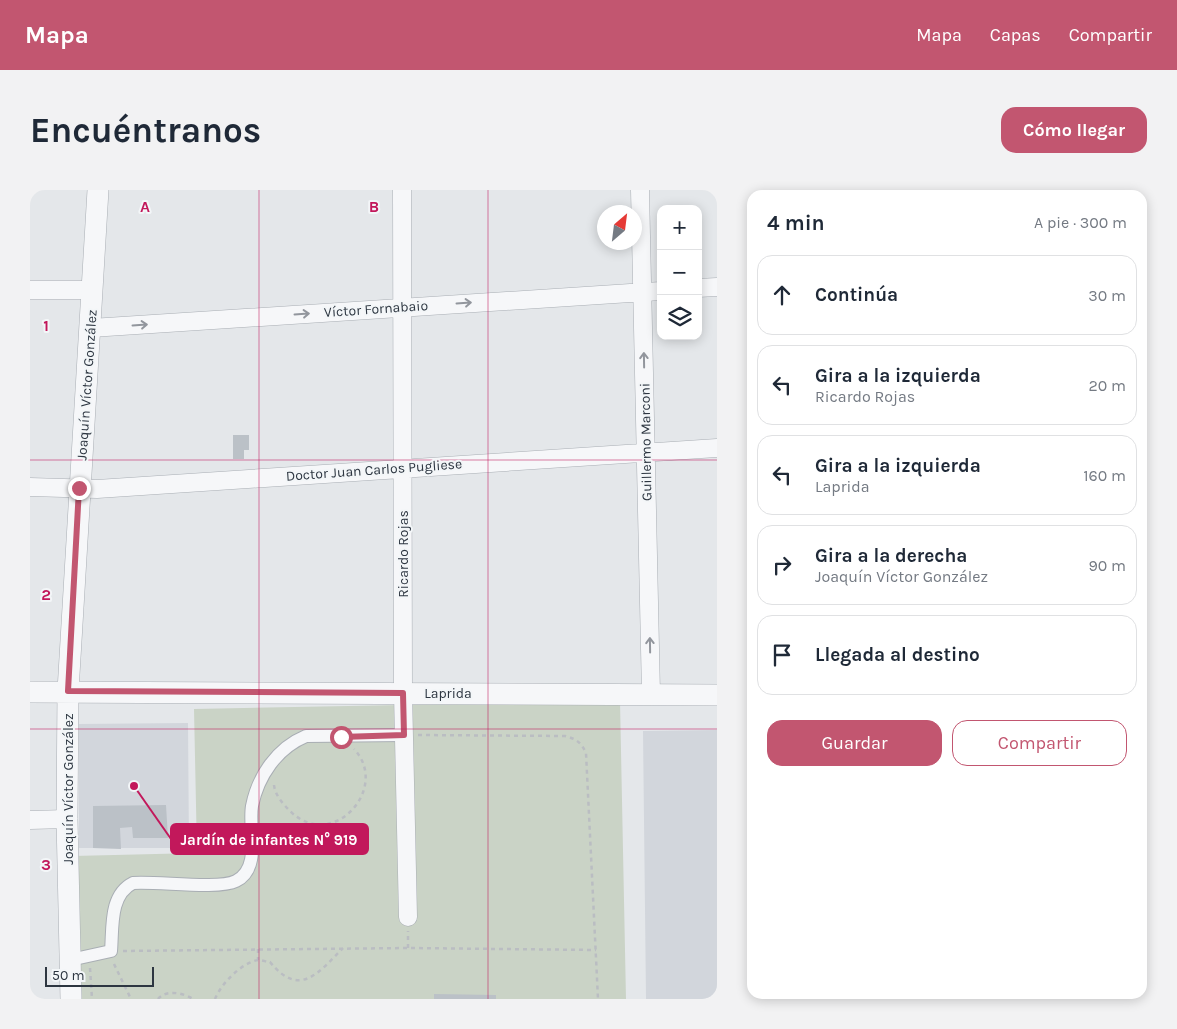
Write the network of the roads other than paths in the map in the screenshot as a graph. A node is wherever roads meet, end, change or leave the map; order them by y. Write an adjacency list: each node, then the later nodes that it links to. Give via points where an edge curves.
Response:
1 (98, 190): 7 (street, Joaquín Víctor González)
2 (402, 190): 10 (street, Ricardo Rojas)
3 (640, 190): 9 (street, Guillermo Marconi)
4 (717, 287): 5 (street)
5 (702, 288)
6 (30, 290): 7 (street)
7 (93, 290): 11 (street, Joaquín Víctor González)
8 (657, 291): 9 (street, Víctor Fornabaio)
9 (643, 292): 10 (street, Víctor Fornabaio, one-way to 9); 13 (street, Guillermo Marconi, one-way to 9)
10 (402, 307): 11 (street, Víctor Fornabaio, one-way to 10); 14 (street, Ricardo Rojas)
11 (91, 328): 16 (street, Joaquín Víctor González)
12 (717, 448): 13 (street, Doctor Juan Carlos Pugliese)
13 (646, 452): 14 (street, Doctor Juan Carlos Pugliese); 20 (street, Guillermo Marconi, one-way to 13)
14 (402, 468): 16 (street, Doctor Juan Carlos Pugliese); 19 (street, Ricardo Rojas)
15 (30, 487): 16 (street, Doctor Juan Carlos Pugliese)
16 (79, 488): 17 (street, Joaquín Víctor González)
17 (68, 691): 18 (street, Laprida); 19 (street, Laprida); 24 (street, Joaquín Víctor González)
18 (30, 692)
19 (403, 693): 20 (street, Laprida); 22 (street, Ricardo Rojas)
20 (651, 694): 21 (street, Laprida)
21 (717, 695)
22 (404, 735): 25 (street, Ricardo Rojas); 26 (street, via 306,736 295,741 262,775 256,790 251,808 250,864 244,876 226,884 143,882 125,887 115,904 111,951)
23 (30, 820): 24 (street)
24 (67, 820): 26 (street, Joaquín Víctor González)
25 (408, 917)
26 (79, 959): 27 (street, Joaquín Víctor González)
27 (71, 999)

